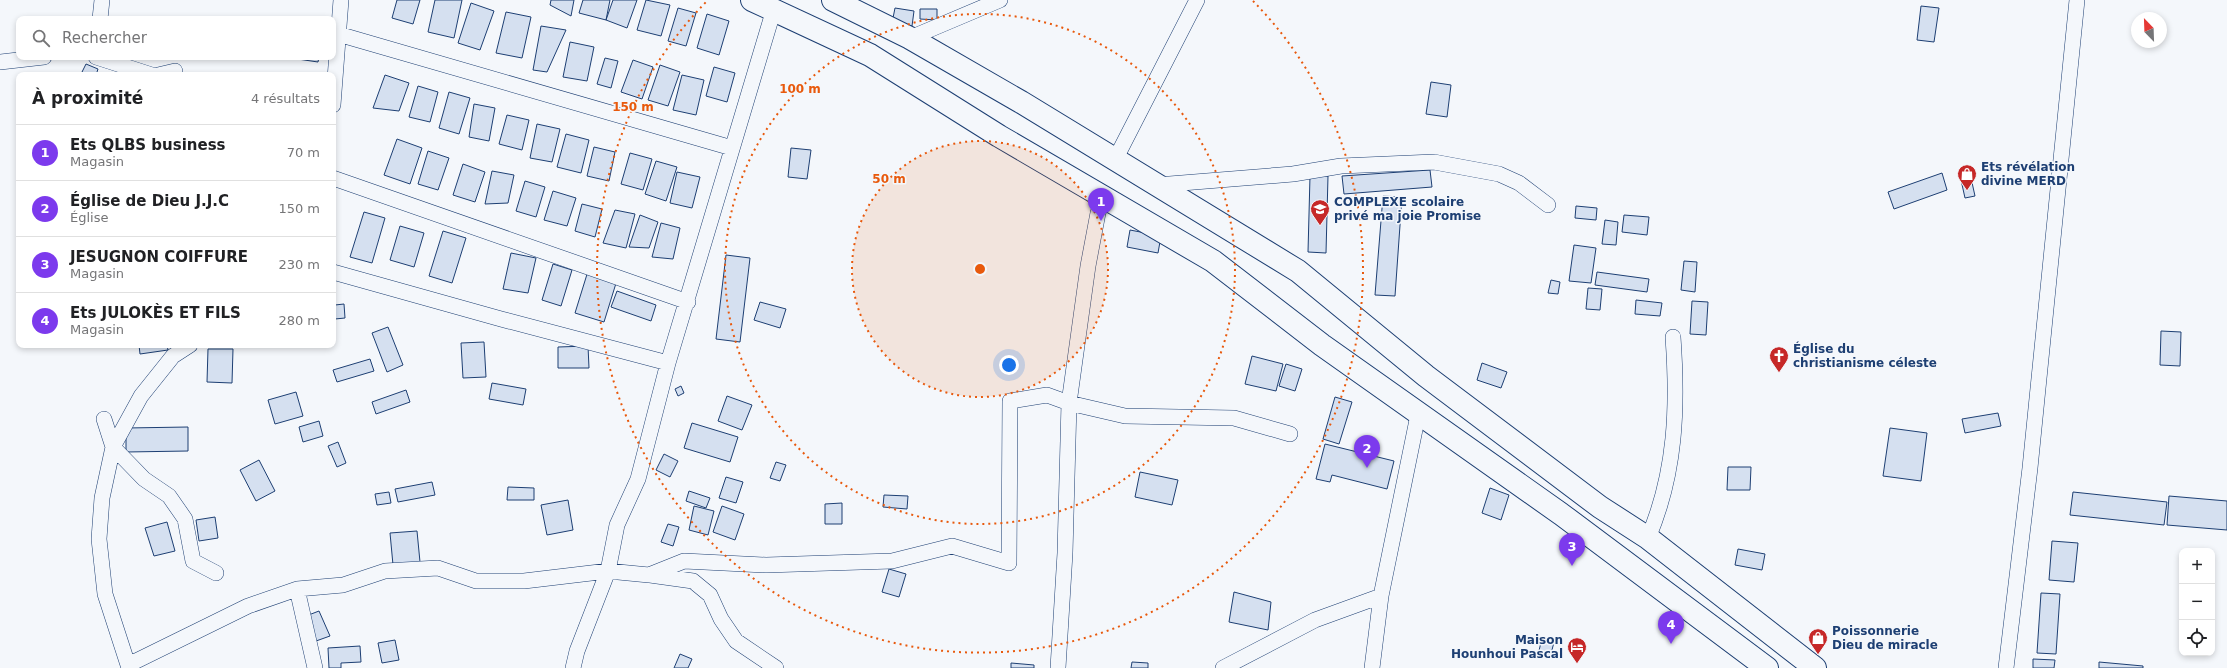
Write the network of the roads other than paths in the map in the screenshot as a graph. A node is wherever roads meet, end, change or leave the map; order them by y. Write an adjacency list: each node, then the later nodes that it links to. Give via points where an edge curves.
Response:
1 (102, 0): 9 (street)
2 (341, 0): 10 (street)
3 (752, 0): 8 (main road)
4 (833, 0): 11 (main road)
5 (1000, 0): 11 (street)
6 (1197, 0): 18 (street)
7 (2077, 0): 48 (street, via 2030,468)
8 (774, 9): 17 (street); 21 (main road, via 870,56)
9 (100, 16)
10 (338, 34): 16 (street); 17 (street)
11 (910, 38): 18 (main road)
12 (18, 60): 14 (street)
13 (105, 60): 15 (street)
14 (0, 62)
15 (143, 72)
16 (335, 72)
17 (732, 148): 24 (street)
18 (1116, 158): 20 (main road)
19 (336, 179): 24 (street)
20 (1157, 185): 22 (street, via 1293,174 1341,166 1434,162 1499,174 1519,183); 33 (main road, via 1298,271 1426,376 1600,507)
21 (1103, 198): 28 (street, via 1088,266); 29 (main road, via 1213,261)
22 (1548, 205)
23 (336, 273): 27 (street)
24 (688, 302): 27 (street)
25 (1673, 337): 33 (street, via 1676,381 1669,475 1661,508)
26 (185, 348): 32 (street, via 173,356 140,396)
27 (668, 363): 34 (street, via 638,479 617,525)
28 (1069, 403): 31 (street, via 1125,416 1234,418); 36 (street, via 1047,395 1010,401 1009,563 952,546 892,561 766,565 684,561); 43 (street, via 1065,553)
29 (1418, 415): 38 (street); 46 (main road, via 1561,514)
30 (104, 419): 32 (street)
31 (1290, 434)
32 (113, 447): 35 (street, via 144,479 169,496 186,519 193,561); 39 (street, via 102,498 99,540 105,594)
33 (1648, 538): 47 (main road)
34 (608, 571): 36 (street); 37 (street, via 524,581 476,581 438,568 384,571 342,585); 41 (street, via 577,651)
35 (216, 573)
36 (649, 575): 42 (street, via 693,581 710,595 721,619 736,641)
37 (297, 589): 39 (street, via 248,606); 40 (street)
38 (1381, 596): 44 (street, via 1315,620); 45 (street)
39 (128, 667)
40 (315, 668)
41 (573, 668)
42 (776, 668)
43 (1058, 668)
44 (1223, 668)
45 (1372, 668)
46 (1767, 668)
47 (1815, 668)
48 (2006, 668)

